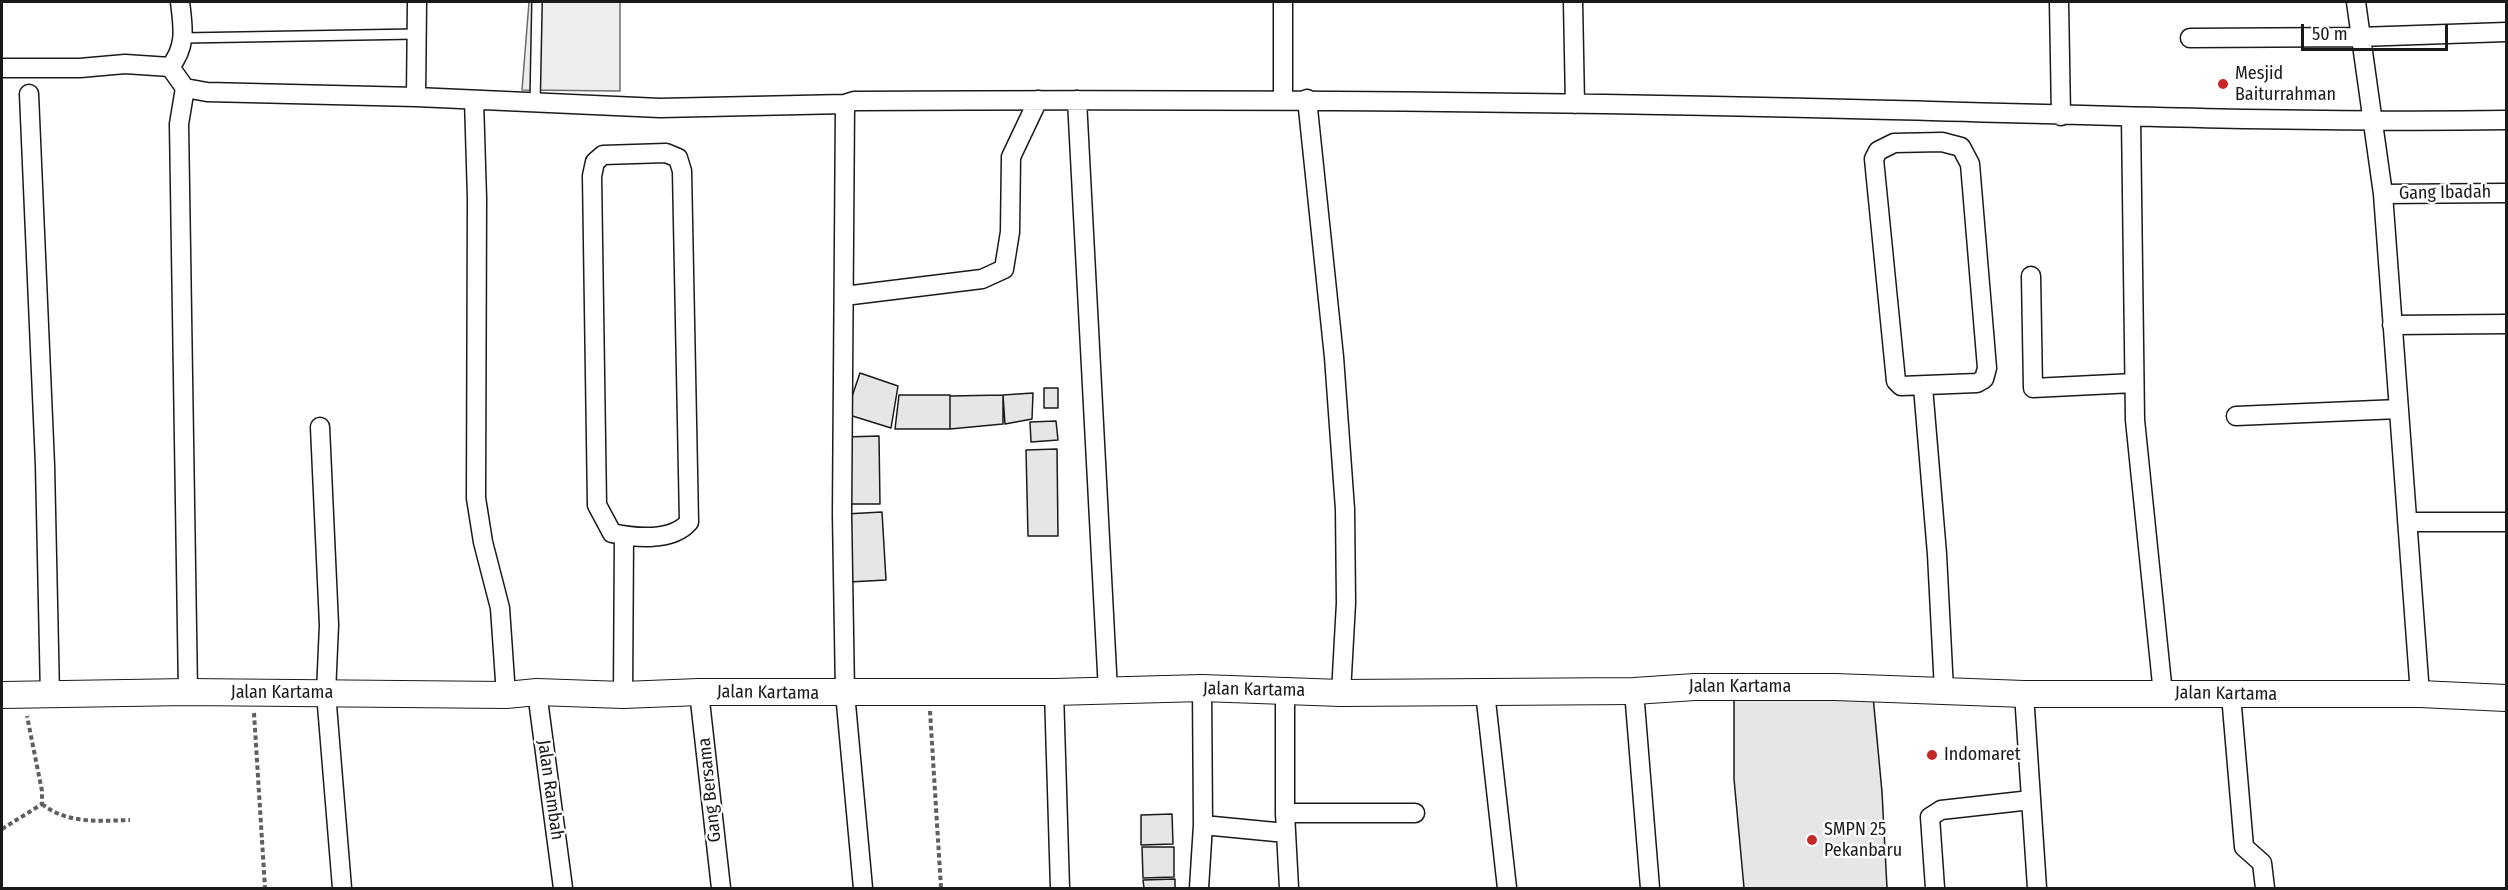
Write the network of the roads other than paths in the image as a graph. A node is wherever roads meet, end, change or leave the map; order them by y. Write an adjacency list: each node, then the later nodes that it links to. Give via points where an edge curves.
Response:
1 (180, 2): 11 (street)
2 (417, 2): 9 (street)
3 (537, 2): 23 (lane)
4 (1283, 2): 18 (street)
5 (1573, 2): 25 (street)
6 (2059, 2): 26 (street)
7 (2356, 2): 10 (street)
8 (2506, 32): 10 (street)
9 (416, 34): 11 (lane); 17 (street)
10 (2359, 37): 12 (street); 29 (street)
11 (184, 38): 13 (street, via 180,55)
12 (2190, 38)
13 (170, 67): 14 (street, via 125,64); 15 (street)
14 (2, 68)
15 (185, 88): 17 (street, via 207,92); 49 (street, via 179,136)
16 (29, 94): 61 (street, via 45,465)
17 (416, 97): 20 (street)
18 (1283, 99): 19 (street); 22 (street)
19 (1306, 99): 25 (street); 56 (street, via 1334,357 1345,509 1346,603)
20 (474, 100): 23 (street); 62 (street, via 476,498 500,608)
21 (1038, 100): 22 (street); 24 (street); 33 (street, via 1011,156 1010,232 1004,269 982,279)
22 (1077, 100): 47 (street)
23 (535, 103): 24 (street, via 660,108)
24 (845, 104): 33 (street)
25 (1575, 104): 26 (street)
26 (2061, 116): 27 (street)
27 (2131, 118): 29 (street); 36 (street)
28 (2506, 120): 29 (street)
29 (2372, 122): 31 (street)
30 (2506, 193): 31 (street, Gang Ibadah)
31 (2383, 194): 35 (street)
32 (2031, 276): 36 (street, via 2033,388)
33 (844, 296): 55 (street)
34 (2506, 324): 35 (street)
35 (2392, 325): 38 (street)
36 (2134, 383): 58 (street)
37 (1923, 387): 37 (street, via 1901,386 1896,381 1874,159 1878,151 1894,143 1942,142 1961,147 1970,164 1987,368 1984,379 1977,383); 46 (street)
38 (2400, 409): 39 (street); 41 (street)
39 (2236, 416)
40 (320, 427): 54 (street, via 329,625)
41 (2407, 522): 42 (street); 59 (street)
42 (2506, 522)
43 (624, 536): 43 (street, via 612,533 597,505 592,176 595,162 603,154 666,153 678,158 682,171 689,522 681,531 663,536); 63 (street)
44 (1202, 688): 45 (main road, Jalan Kartama); 47 (main road, Jalan Kartama); 69 (street)
45 (1284, 690): 56 (main road, Jalan Kartama); 67 (street)
46 (1944, 690): 48 (main road, Jalan Kartama, via 1695,687); 57 (main road, Jalan Kartama)
47 (1108, 691): 52 (main road, Jalan Kartama)
48 (1634, 691): 53 (main road, Jalan Kartama); 79 (street)
49 (188, 692): 54 (main road, Jalan Kartama); 61 (main road, Jalan Kartama)
50 (537, 692): 62 (main road, Jalan Kartama); 63 (main road, Jalan Kartama); 72 (street, Jalan Rambah)
51 (699, 692): 55 (main road, Jalan Kartama); 63 (main road, Jalan Kartama); 73 (street, Gang Bersama)
52 (1054, 692): 55 (main road, Jalan Kartama); 75 (street)
53 (1485, 692): 56 (main road, Jalan Kartama); 78 (street)
54 (326, 693): 62 (main road, Jalan Kartama); 71 (street)
55 (845, 693): 74 (street)
56 (1341, 693)
57 (2024, 694): 58 (main road, Jalan Kartama); 66 (street)
58 (2163, 694): 64 (main road, Jalan Kartama)
59 (2420, 694): 64 (main road, Jalan Kartama); 65 (main road, Jalan Kartama)
60 (8, 695): 61 (main road, Jalan Kartama)
61 (50, 695)
62 (506, 695)
63 (623, 695)
64 (2231, 695): 82 (street, via 2244,847 2262,863)
65 (2506, 698)
66 (2031, 800): 80 (street, via 1941,810 1930,817); 81 (street)
67 (1285, 813): 68 (street); 70 (street)
68 (1415, 813)
69 (1203, 825): 70 (street); 76 (street)
70 (1286, 833): 77 (street)
71 (342, 888)
72 (563, 888)
73 (721, 888)
74 (863, 888)
75 (1060, 888)
76 (1200, 888)
77 (1289, 888)
78 (1507, 888)
79 (1650, 888)
80 (1935, 888)
81 (2037, 888)
82 (2265, 888)

